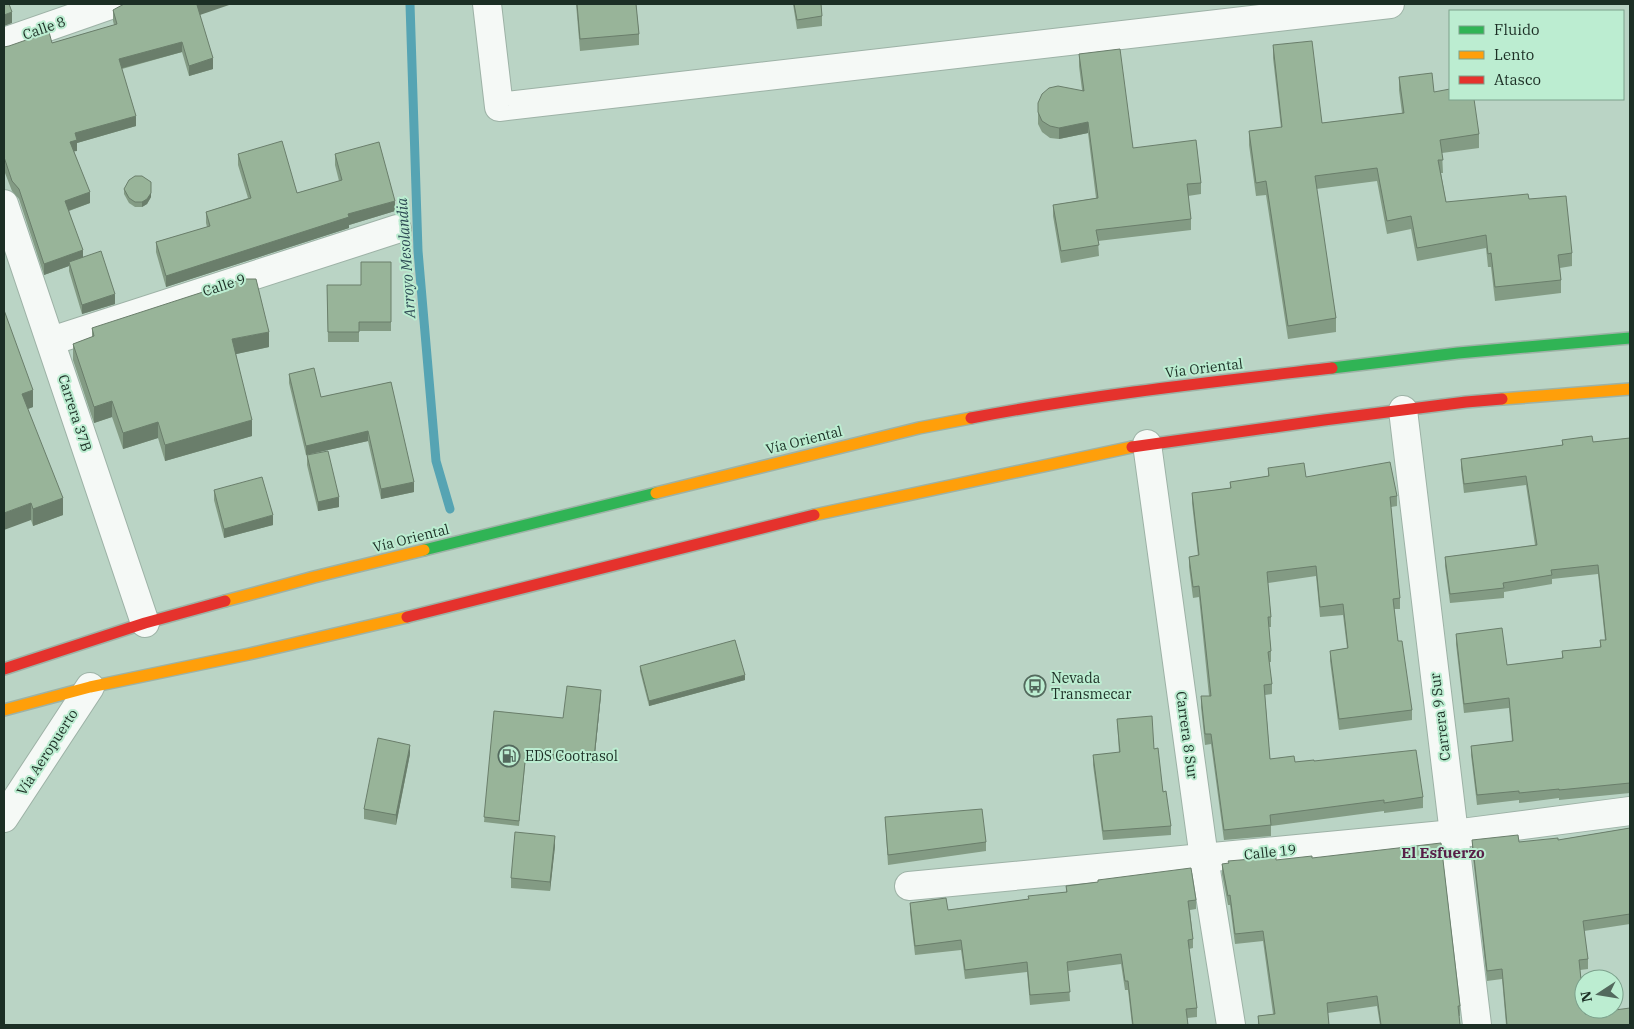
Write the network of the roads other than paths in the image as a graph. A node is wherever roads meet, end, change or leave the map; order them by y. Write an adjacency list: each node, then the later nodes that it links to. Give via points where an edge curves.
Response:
1 (113, 4): 4 (street, Calle 8)
2 (487, 4): 3 (street, via 499,107)
3 (1390, 4)
4 (4, 42)
5 (4, 204): 8 (street, Carrera 37B)
6 (397, 229): 8 (street, Calle 9)
7 (1630, 338): 12 (highway, Vía Oriental, via 1439,355 1038,405 919,428 323,574)
8 (51, 341): 12 (street, Carrera 37B)
9 (1630, 389): 10 (highway)
10 (1403, 410): 11 (highway); 18 (street, Carrera 9 Sur)
11 (1148, 444): 14 (highway, via 794,520 408,617); 19 (street, Carrera 8 Sur)
12 (145, 623): 13 (highway, Vía Oriental)
13 (4, 669)
14 (90, 687): 15 (highway); 17 (street, Vía Aeropuerto)
15 (4, 710)
16 (1630, 811): 18 (street, Calle 19)
17 (4, 818)
18 (1454, 834): 19 (street, Calle 19); 22 (street, Carrera 9 Sur)
19 (1204, 858): 20 (street, Calle 19); 21 (street, Carrera 8 Sur)
20 (910, 886)
21 (1231, 1025)
22 (1477, 1025)

